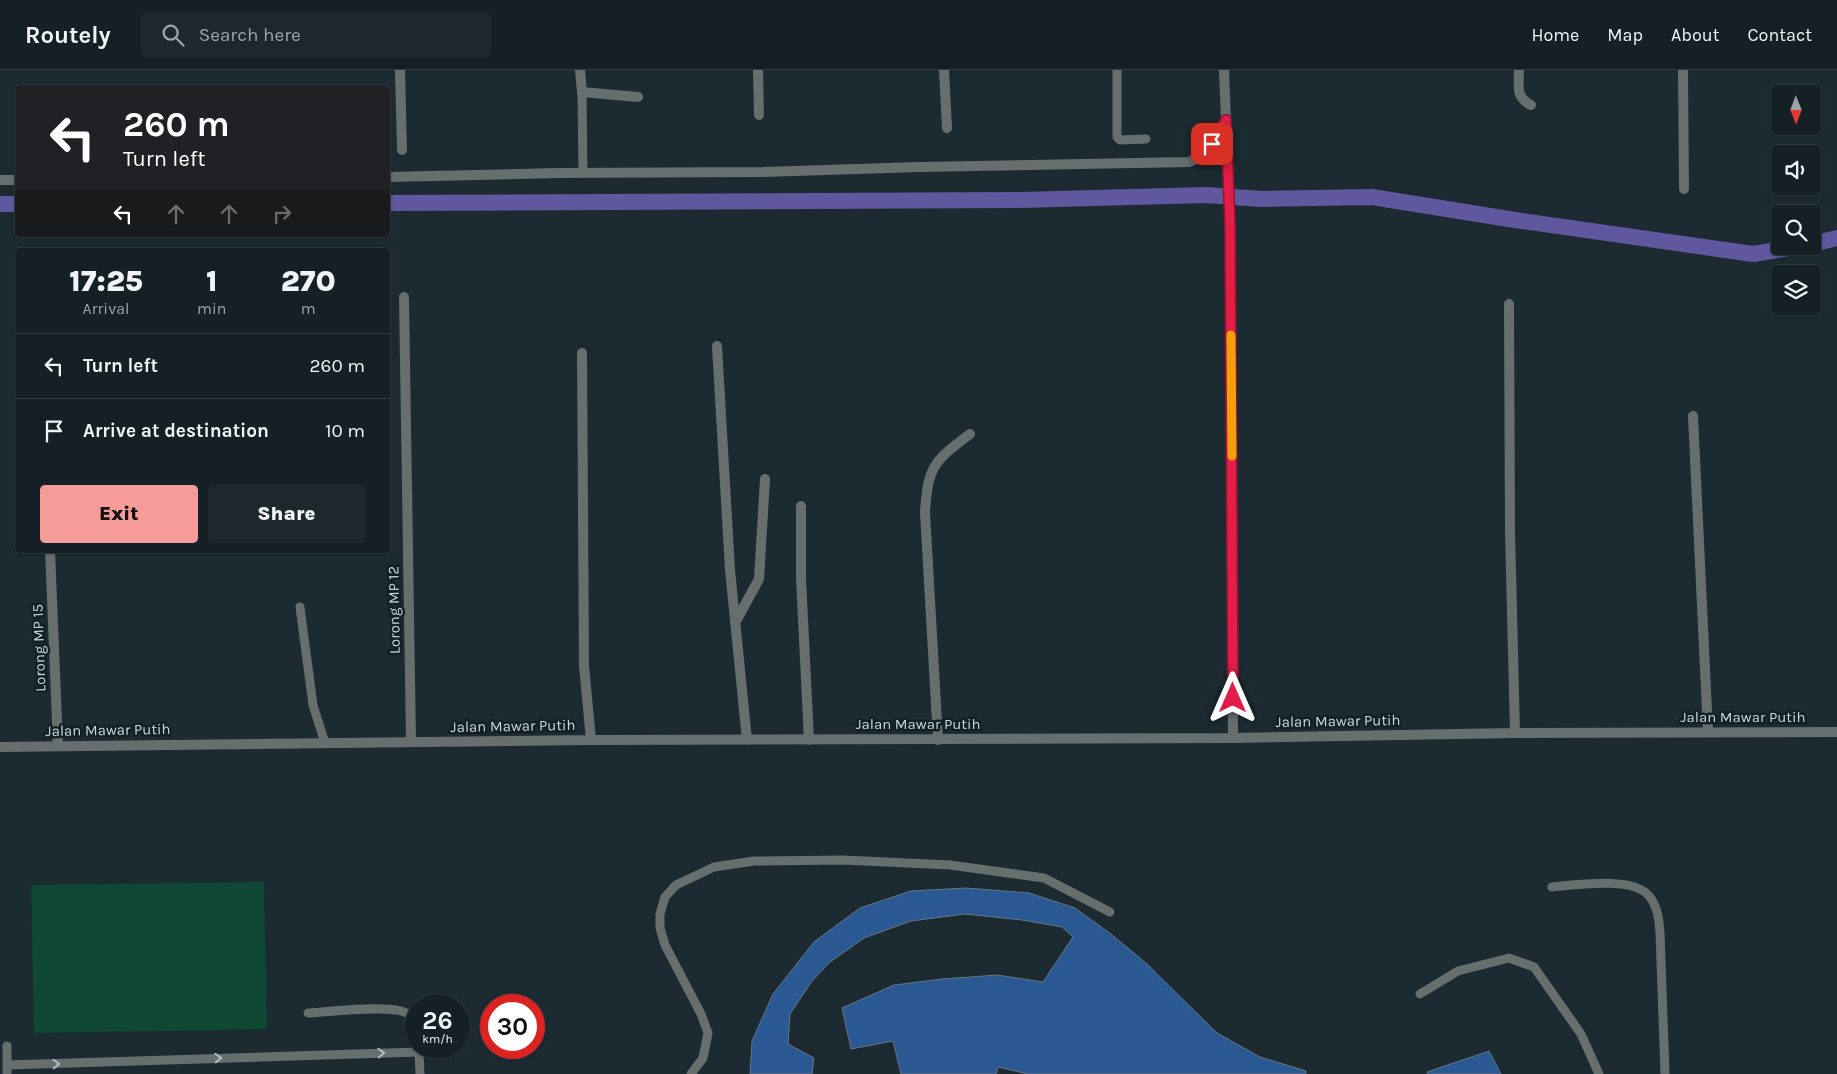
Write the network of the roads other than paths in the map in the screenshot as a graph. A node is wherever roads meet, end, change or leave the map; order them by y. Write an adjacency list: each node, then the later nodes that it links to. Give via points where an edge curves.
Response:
1 (400, 70): 16 (street)
2 (580, 70): 9 (street)
3 (758, 70): 12 (street)
4 (944, 70): 14 (street)
5 (1117, 70): 15 (lane, via 1117,137 1120,140)
6 (1224, 70): 13 (street)
7 (1519, 70): 11 (street, via 1518,92 1523,101)
8 (1683, 70): 21 (street)
9 (582, 92): 10 (street); 17 (lane)
10 (638, 97)
11 (1531, 105)
12 (759, 115)
13 (1226, 120): 17 (street, via 1200,158 1188,162); 36 (street, via 1230,225)
14 (947, 128)
15 (1146, 139)
16 (402, 150)
17 (583, 173): 18 (street)
18 (390, 177)
19 (0, 180): 20 (street)
20 (15, 180)
21 (1684, 189)
22 (404, 297): 41 (street, Lorong MP 12)
23 (1508, 304): 35 (street)
24 (718, 346): 32 (street)
25 (582, 353): 37 (street, via 584,666)
26 (1693, 416): 33 (street)
27 (970, 434): 40 (street, via 934,465 926,495)
28 (765, 479): 32 (street, via 759,579)
29 (801, 506): 39 (street, via 800,579)
30 (50, 553): 44 (street, Lorong MP 15)
31 (300, 607): 42 (lane, via 313,705)
32 (735, 624): 38 (street)
33 (1708, 732): 34 (street, Jalan Mawar Putih); 35 (street, Jalan Mawar Putih)
34 (1837, 732)
35 (1515, 733): 36 (street, Jalan Mawar Putih)
36 (1234, 738): 40 (street, Jalan Mawar Putih)
37 (591, 740): 38 (street, Jalan Mawar Putih); 41 (street, Jalan Mawar Putih)
38 (747, 740): 39 (street, Jalan Mawar Putih)
39 (809, 740): 40 (street, Jalan Mawar Putih)
40 (938, 740)
41 (411, 742): 42 (street, Jalan Mawar Putih)
42 (325, 743): 44 (street, Jalan Mawar Putih)
43 (0, 746): 44 (street, Jalan Mawar Putih)
44 (58, 746)
45 (1552, 887): 57 (lane, via 1620,884 1637,887 1649,895 1657,911 1660,933)
46 (1110, 912): 55 (lane, via 1044,878 950,865 833,860 754,861 714,867 676,885 665,897 660,914 665,945 708,1033 703,1058)
47 (1420, 994): 56 (lane, via 1458,971 1509,958 1534,967 1581,1034)
48 (405, 1012): 49 (lane, via 384,1008)
49 (308, 1013)
50 (7, 1046): 53 (lane)
51 (405, 1051): 53 (lane, one-way to 51)
52 (419, 1059): 54 (lane)
53 (7, 1070)
54 (420, 1074)
55 (691, 1074)
56 (1599, 1074)
57 (1665, 1074)

